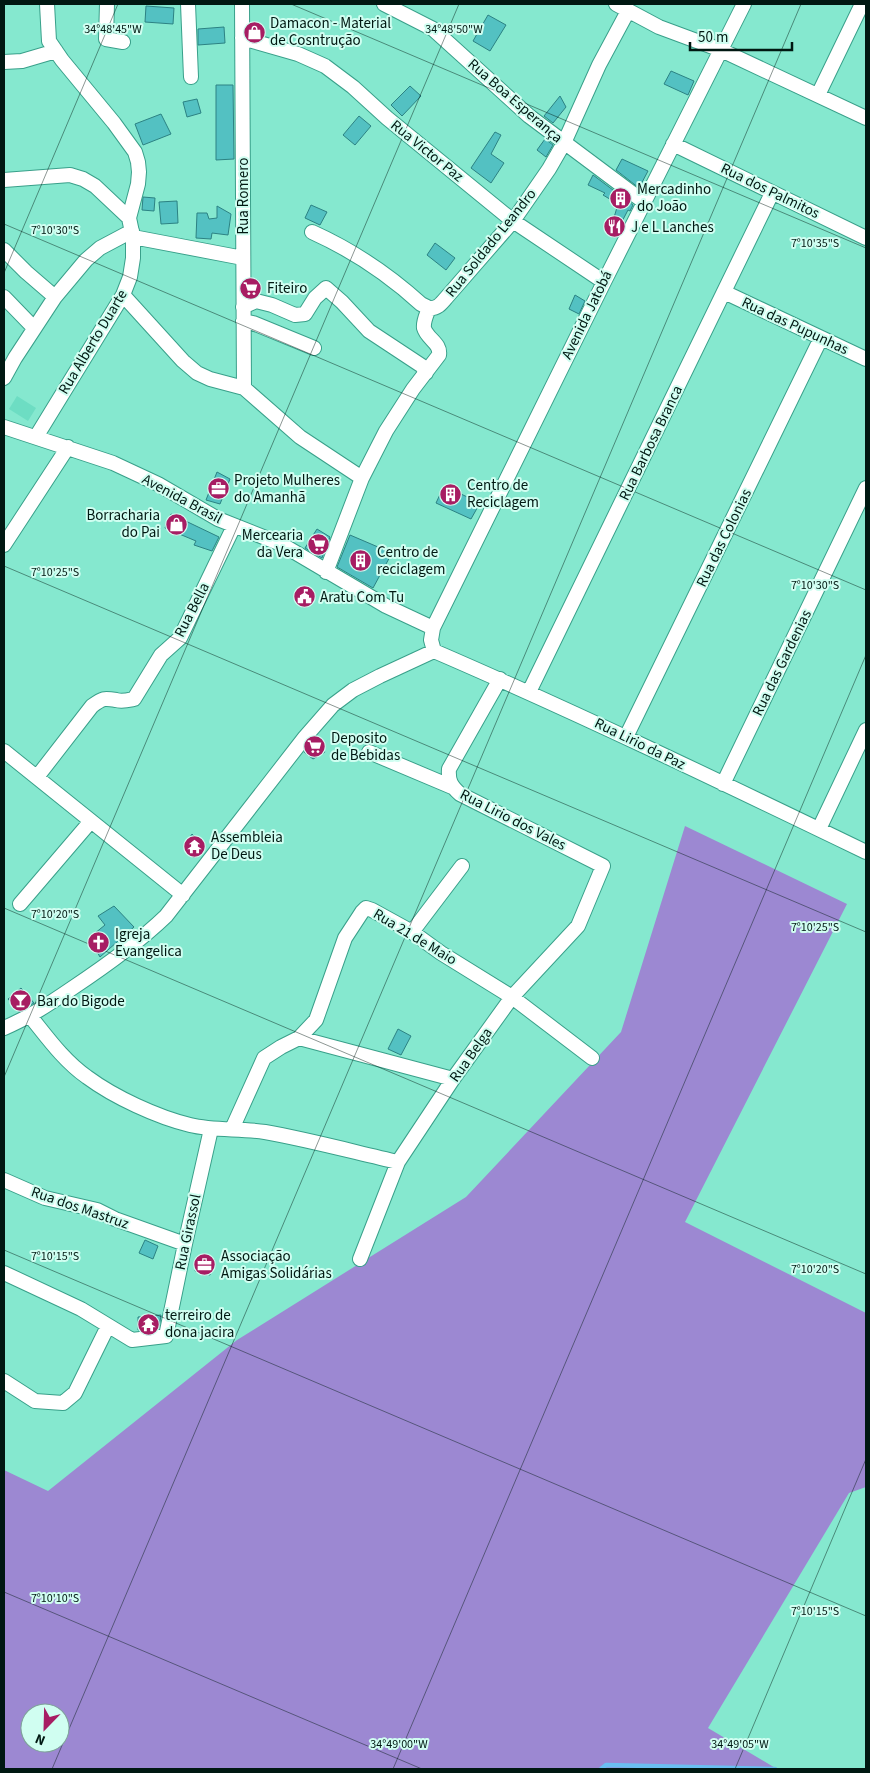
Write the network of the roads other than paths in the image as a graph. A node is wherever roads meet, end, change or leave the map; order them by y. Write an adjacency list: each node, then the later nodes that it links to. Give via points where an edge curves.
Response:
1 (47, 4): 13 (street, Rua Alberto Duarte, via 49,41)
2 (107, 4): 11 (street, via 106,39)
3 (188, 4): 15 (street)
4 (242, 4): 10 (street, Rua Romero)
5 (384, 4): 18 (street, Rua Boa Esperança, via 433,30)
6 (616, 4): 9 (street)
7 (744, 4): 12 (street, Avenida Jatobá)
8 (862, 4): 16 (street)
9 (628, 11): 12 (street, via 659,27); 18 (street, Rua Soldado Leandro, via 599,65)
10 (242, 38): 23 (street, Rua Victor Paz, via 298,54 325,66); 28 (street, Rua Romero)
11 (123, 42)
12 (720, 50): 16 (street); 19 (street, Avenida Jatobá)
13 (56, 51): 14 (street, via 22,61); 24 (street, Rua Alberto Duarte, via 134,152 139,172)
14 (4, 62)
15 (191, 77)
16 (818, 95): 17 (street)
17 (866, 118)
18 (564, 143): 22 (street, Rua Boa Esperança); 23 (street, Rua Soldado Leandro)
19 (673, 144): 21 (street, Rua dos Palmitos); 22 (street, Avenida Jatobá)
20 (4, 180): 24 (street, via 70,175 83,179 100,190)
21 (772, 193): 26 (street, Rua dos Palmitos); 30 (street, Rua Barbosa Branca)
22 (644, 202): 29 (street, Avenida Jatobá)
23 (513, 220): 29 (street, Rua Victor Paz); 34 (street, Rua Soldado Leandro, via 440,305)
24 (132, 229): 28 (street); 31 (street, Rua Alberto Duarte, via 133,258 130,277); 33 (street, via 86,260)
25 (312, 232): 34 (street, via 367,261)
26 (866, 238)
27 (4, 250): 33 (street)
28 (243, 258): 35 (street, Rua Romero)
29 (604, 282): 51 (street, Avenida Jatobá)
30 (724, 292): 37 (street, Rua das Pupunhas); 54 (street, Rua Barbosa Branca)
31 (122, 295): 42 (street, via 197,373); 44 (street, Rua Alberto Duarte)
32 (4, 297): 36 (street)
33 (55, 297): 36 (street)
34 (429, 308): 40 (street, Rua Soldado Leandro, via 424,328 440,350 437,360)
35 (243, 314): 38 (street, via 253,323); 40 (street, via 256,301 295,315 305,314 326,288 369,331 422,366); 42 (street, Rua Romero)
36 (34, 328): 41 (street)
37 (821, 338): 39 (street, Rua das Pupunhas); 56 (street, Rua das Colonias)
38 (314, 348)
39 (866, 359)
40 (426, 373): 46 (street, Rua Soldado Leandro, via 386,431)
41 (4, 378)
42 (244, 388): 46 (street, via 300,438)
43 (4, 427): 44 (street, Avenida Brasil)
44 (36, 437): 45 (street, Avenida Brasil)
45 (68, 448): 48 (street, Avenida Brasil, via 113,463 158,484); 49 (street)
46 (362, 478): 50 (street, Rua Soldado Leandro)
47 (866, 488): 60 (street, Rua das Gardenias)
48 (234, 526): 50 (street, Avenida Brasil, via 281,544); 59 (street, Rua Bella, via 180,638 160,655 134,699 118,701 109,697 92,706)
49 (4, 545)
50 (326, 572): 51 (street, Avenida Brasil)
51 (433, 628): 52 (street)
52 (434, 651): 53 (street, Rua Lirio da Paz); 67 (street, via 353,690 333,706 305,737)
53 (500, 679): 54 (street, Rua Lirio da Paz); 61 (street, Rua Lirio dos Vales, via 449,769 448,779)
54 (529, 692): 56 (street, Rua Lirio da Paz)
55 (866, 730): 63 (street)
56 (626, 737): 60 (street, Rua Lirio da Paz)
57 (369, 752): 61 (street)
58 (5, 754): 59 (street)
59 (37, 777): 62 (street)
60 (724, 784): 63 (street, Rua Lirio da Paz)
61 (452, 787): 66 (street, Rua Lirio dos Vales)
62 (91, 820): 67 (street); 68 (street)
63 (819, 829): 64 (street, Rua Lirio da Paz)
64 (866, 852)
65 (462, 866): 69 (street)
66 (603, 866): 70 (street, Rua Belga, via 578,926)
67 (183, 894): 71 (street, via 147,934)
68 (20, 904)
69 (412, 932): 70 (street, Rua 21 de Maio); 73 (street, Rua 21 de Maio, via 366,908 345,938 316,1020)
70 (512, 997): 74 (street, Rua 21 de Maio); 75 (street, Rua Belga)
71 (30, 1016): 72 (street); 76 (street, via 66,1059 108,1091 159,1116)
72 (4, 1028)
73 (299, 1038): 75 (street); 77 (street, via 264,1058)
74 (592, 1058)
75 (453, 1079): 78 (street, Rua Belga)
76 (211, 1129): 77 (street); 80 (street, Rua Girassol)
77 (232, 1129): 78 (street, via 265,1132)
78 (398, 1162): 81 (street, Rua Belga)
79 (4, 1180): 80 (street, Rua dos Mastruz, via 45,1198 97,1210 115,1220)
80 (185, 1244): 83 (street, Rua Girassol, via 166,1336 132,1340)
81 (360, 1259)
82 (4, 1273): 83 (street, via 81,1309)
83 (108, 1326): 84 (street, via 75,1393 63,1402 35,1401)
84 (4, 1381)

